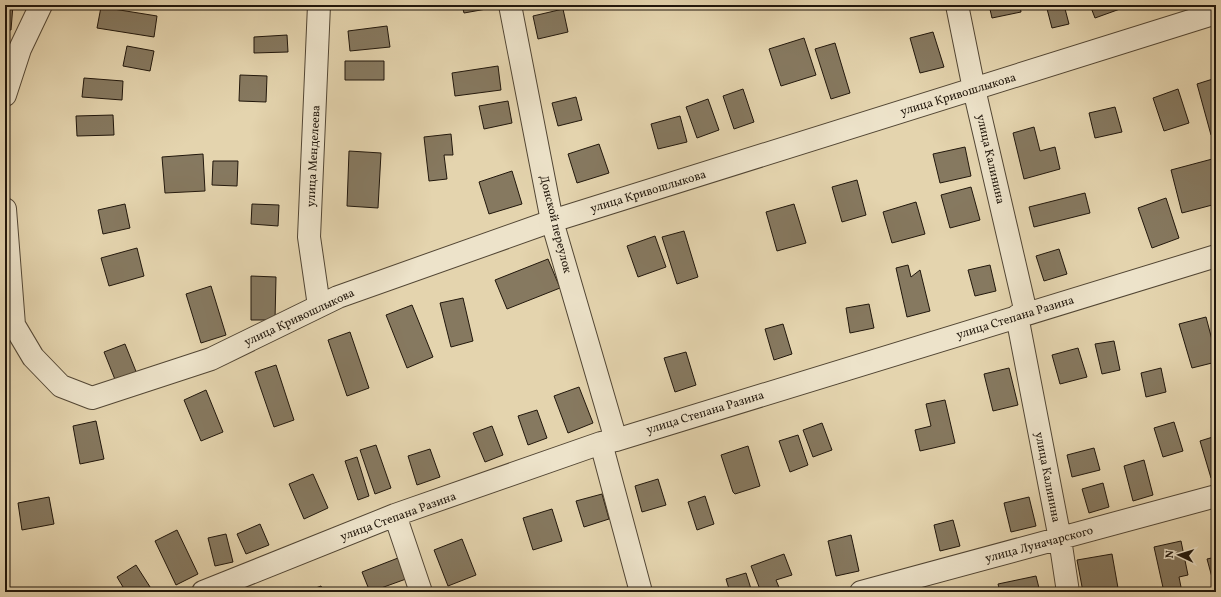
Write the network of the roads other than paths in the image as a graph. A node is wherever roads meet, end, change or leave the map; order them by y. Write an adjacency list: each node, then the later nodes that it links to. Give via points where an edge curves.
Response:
1 (41, 5): 7 (street, via 20,49)
2 (319, 5): 11 (street, улица Менделеева, via 309,237)
3 (510, 5): 9 (street, Донской переулок)
4 (957, 5): 6 (street, улица Калинина)
5 (1216, 13): 6 (street, улица Кривошлыкова)
6 (974, 89): 9 (street, улица Кривошлыкова); 12 (street, улица Калинина)
7 (5, 95)
8 (5, 209): 11 (street, улица Кривошлыкова, via 14,325 33,357 61,386 92,398 211,359)
9 (552, 221): 11 (street, улица Кривошлыкова); 13 (street, Донской переулок)
10 (1216, 256): 12 (street, улица Степана Разина)
11 (319, 306)
12 (1022, 315): 13 (street, улица Степана Разина); 16 (street, улица Калинина)
13 (608, 442): 15 (street, улица Степана Разина); 19 (street, Донской переулок)
14 (1216, 496): 16 (street, улица Луначарского)
15 (395, 515): 17 (street, улица Степана Разина); 18 (street)
16 (1060, 539): 20 (street, улица Луначарского); 21 (street, улица Калинина)
17 (203, 592)
18 (421, 592)
19 (641, 592)
20 (861, 592)
21 (1068, 592)

